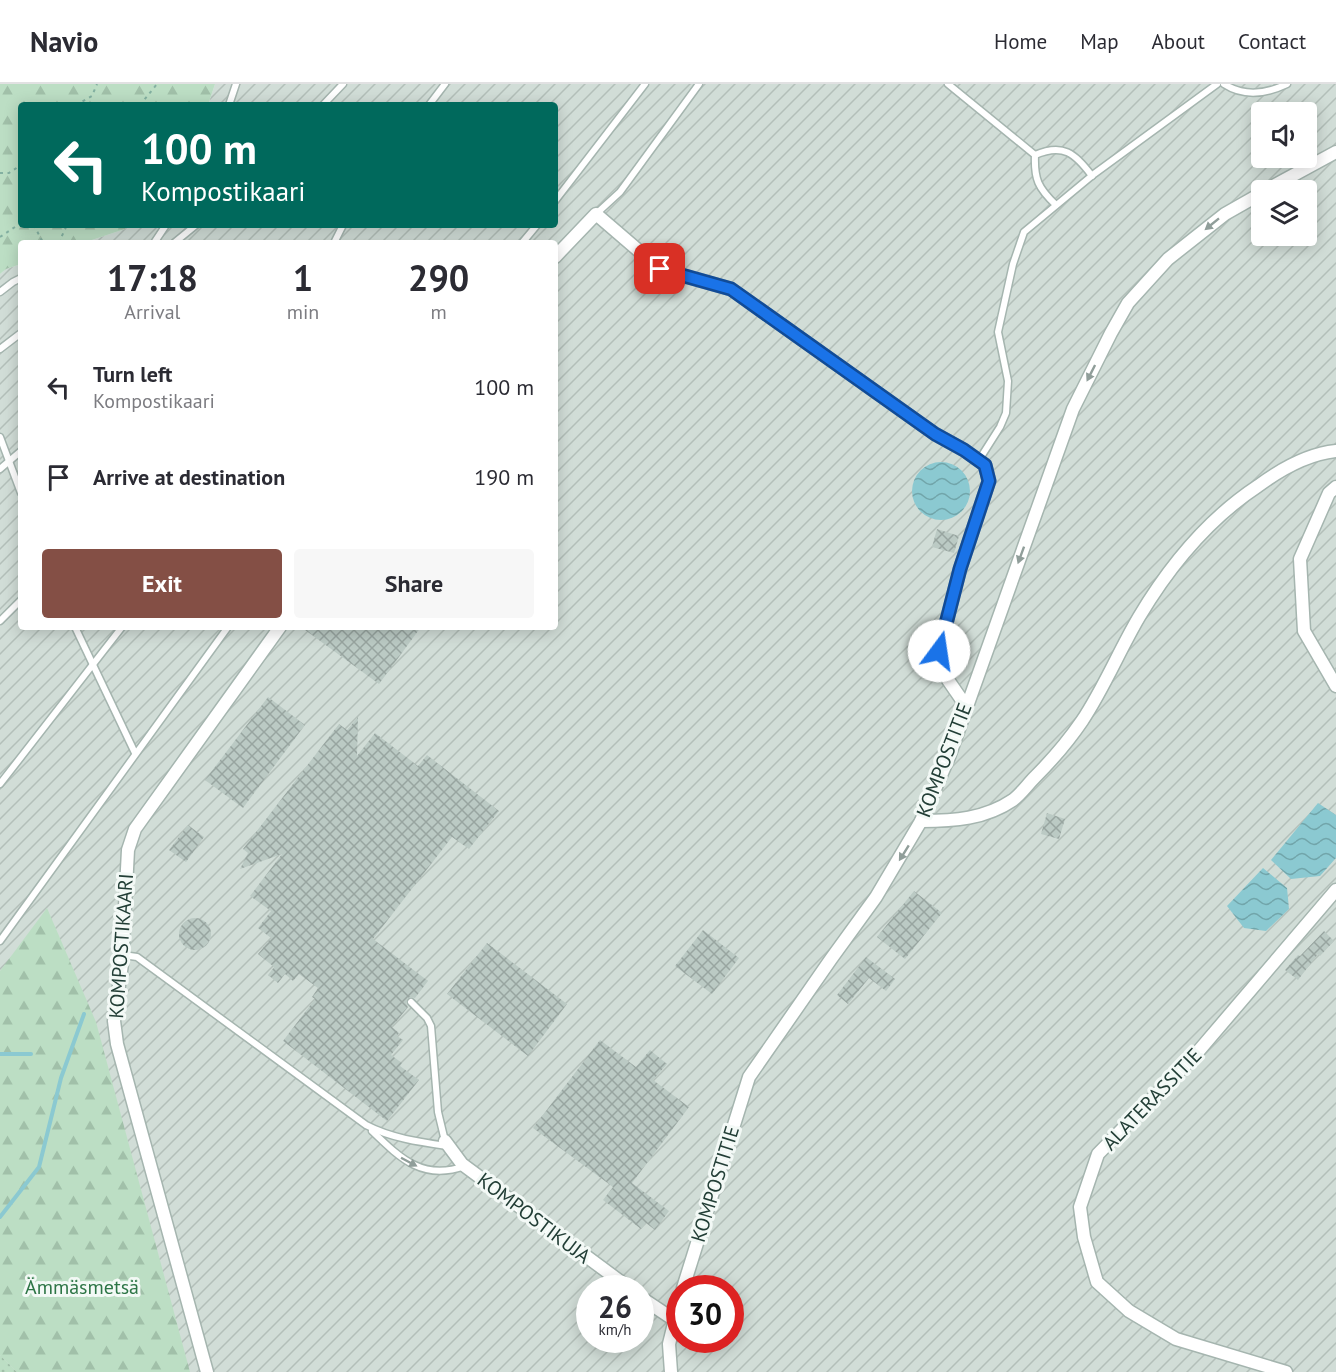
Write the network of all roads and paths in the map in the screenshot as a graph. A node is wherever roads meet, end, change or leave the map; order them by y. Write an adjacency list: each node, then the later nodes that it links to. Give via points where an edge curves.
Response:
1 (97, 84): 12 (path, via 92,96)
2 (156, 84): 13 (path)
3 (236, 84): 14 (lane)
4 (343, 84): 15 (lane)
5 (445, 84): 16 (lane)
6 (645, 84): 23 (lane)
7 (699, 84): 26 (lane, via 621,192)
8 (948, 84): 18 (lane)
9 (1217, 84): 21 (lane)
10 (1224, 84): 11 (lane, via 1248,93)
11 (1287, 84)
12 (81, 102)
13 (142, 102)
14 (230, 102)
15 (326, 102)
16 (431, 102)
17 (1336, 152): 22 (street)
18 (1035, 155): 21 (lane, via 1062,149 1072,153); 25 (lane, via 1038,184)
19 (18, 167): 20 (path)
20 (0, 173)
21 (1092, 176): 25 (lane)
22 (1284, 180)
23 (558, 197)
24 (1251, 199): 54 (street, KOMPOSTITIE, one-way to 54, via 1225,214 1168,259 1128,303 1073,409)
25 (1056, 205): 42 (lane, via 1024,232 1013,264 998,332 1008,381 1006,413)
26 (596, 214): 33 (street); 42 (street, via 660,269 731,289 935,434)
27 (18, 225): 30 (path)
28 (192, 228): 31 (lane)
29 (534, 228): 32 (lane)
30 (0, 237)
31 (178, 240)
32 (524, 240)
33 (558, 254)
34 (18, 280): 35 (lane)
35 (0, 292)
36 (18, 335): 37 (lane)
37 (0, 349)
38 (0, 436): 41 (lane)
39 (1336, 451): 57 (street, via 1321,452 1280,470 1209,524 1168,573 1140,616 1082,721 1013,800 979,817)
40 (18, 453): 41 (lane)
41 (9, 460): 43 (lane); 44 (lane)
42 (979, 460): 54 (street, via 985,465 989,481 939,651 948,680)
43 (0, 469)
44 (18, 485)
45 (1336, 488): 53 (street, via 1329,493 1300,559 1304,631)
46 (18, 603): 47 (lane)
47 (0, 621)
48 (76, 630): 52 (lane)
49 (120, 630): 52 (lane)
50 (226, 630): 55 (lane)
51 (278, 630): 61 (street, KOMPOSTIKAARI, via 135,829 128,850)
52 (93, 665): 55 (lane); 56 (lane)
53 (1336, 686)
54 (966, 706): 57 (street, KOMPOSTITIE)
55 (135, 753): 60 (lane)
56 (0, 784)
57 (921, 821): 67 (street, KOMPOSTITIE, one-way to 67, via 876,897 749,1077)
58 (1336, 890): 71 (street, ALATERASSITIE, via 1196,1054 1098,1154 1080,1207 1097,1282 1129,1311 1176,1339)
59 (0, 929): 60 (lane)
60 (2, 939)
61 (122, 955): 63 (lane, via 137,957); 69 (street, KOMPOSTIKAARI, via 114,1021 117,1044)
62 (411, 1002): 64 (lane, via 430,1026 438,1112)
63 (366, 1125): 64 (lane, via 402,1138); 65 (lane, one-way to 65, via 412,1165 441,1171)
64 (447, 1144): 65 (street, KOMPOSTIKUJA)
65 (465, 1166): 66 (street, KOMPOSTIKUJA)
66 (611, 1275)
67 (687, 1275)
68 (670, 1353): 70 (street)
69 (207, 1372)
70 (672, 1372)
71 (1286, 1372)

